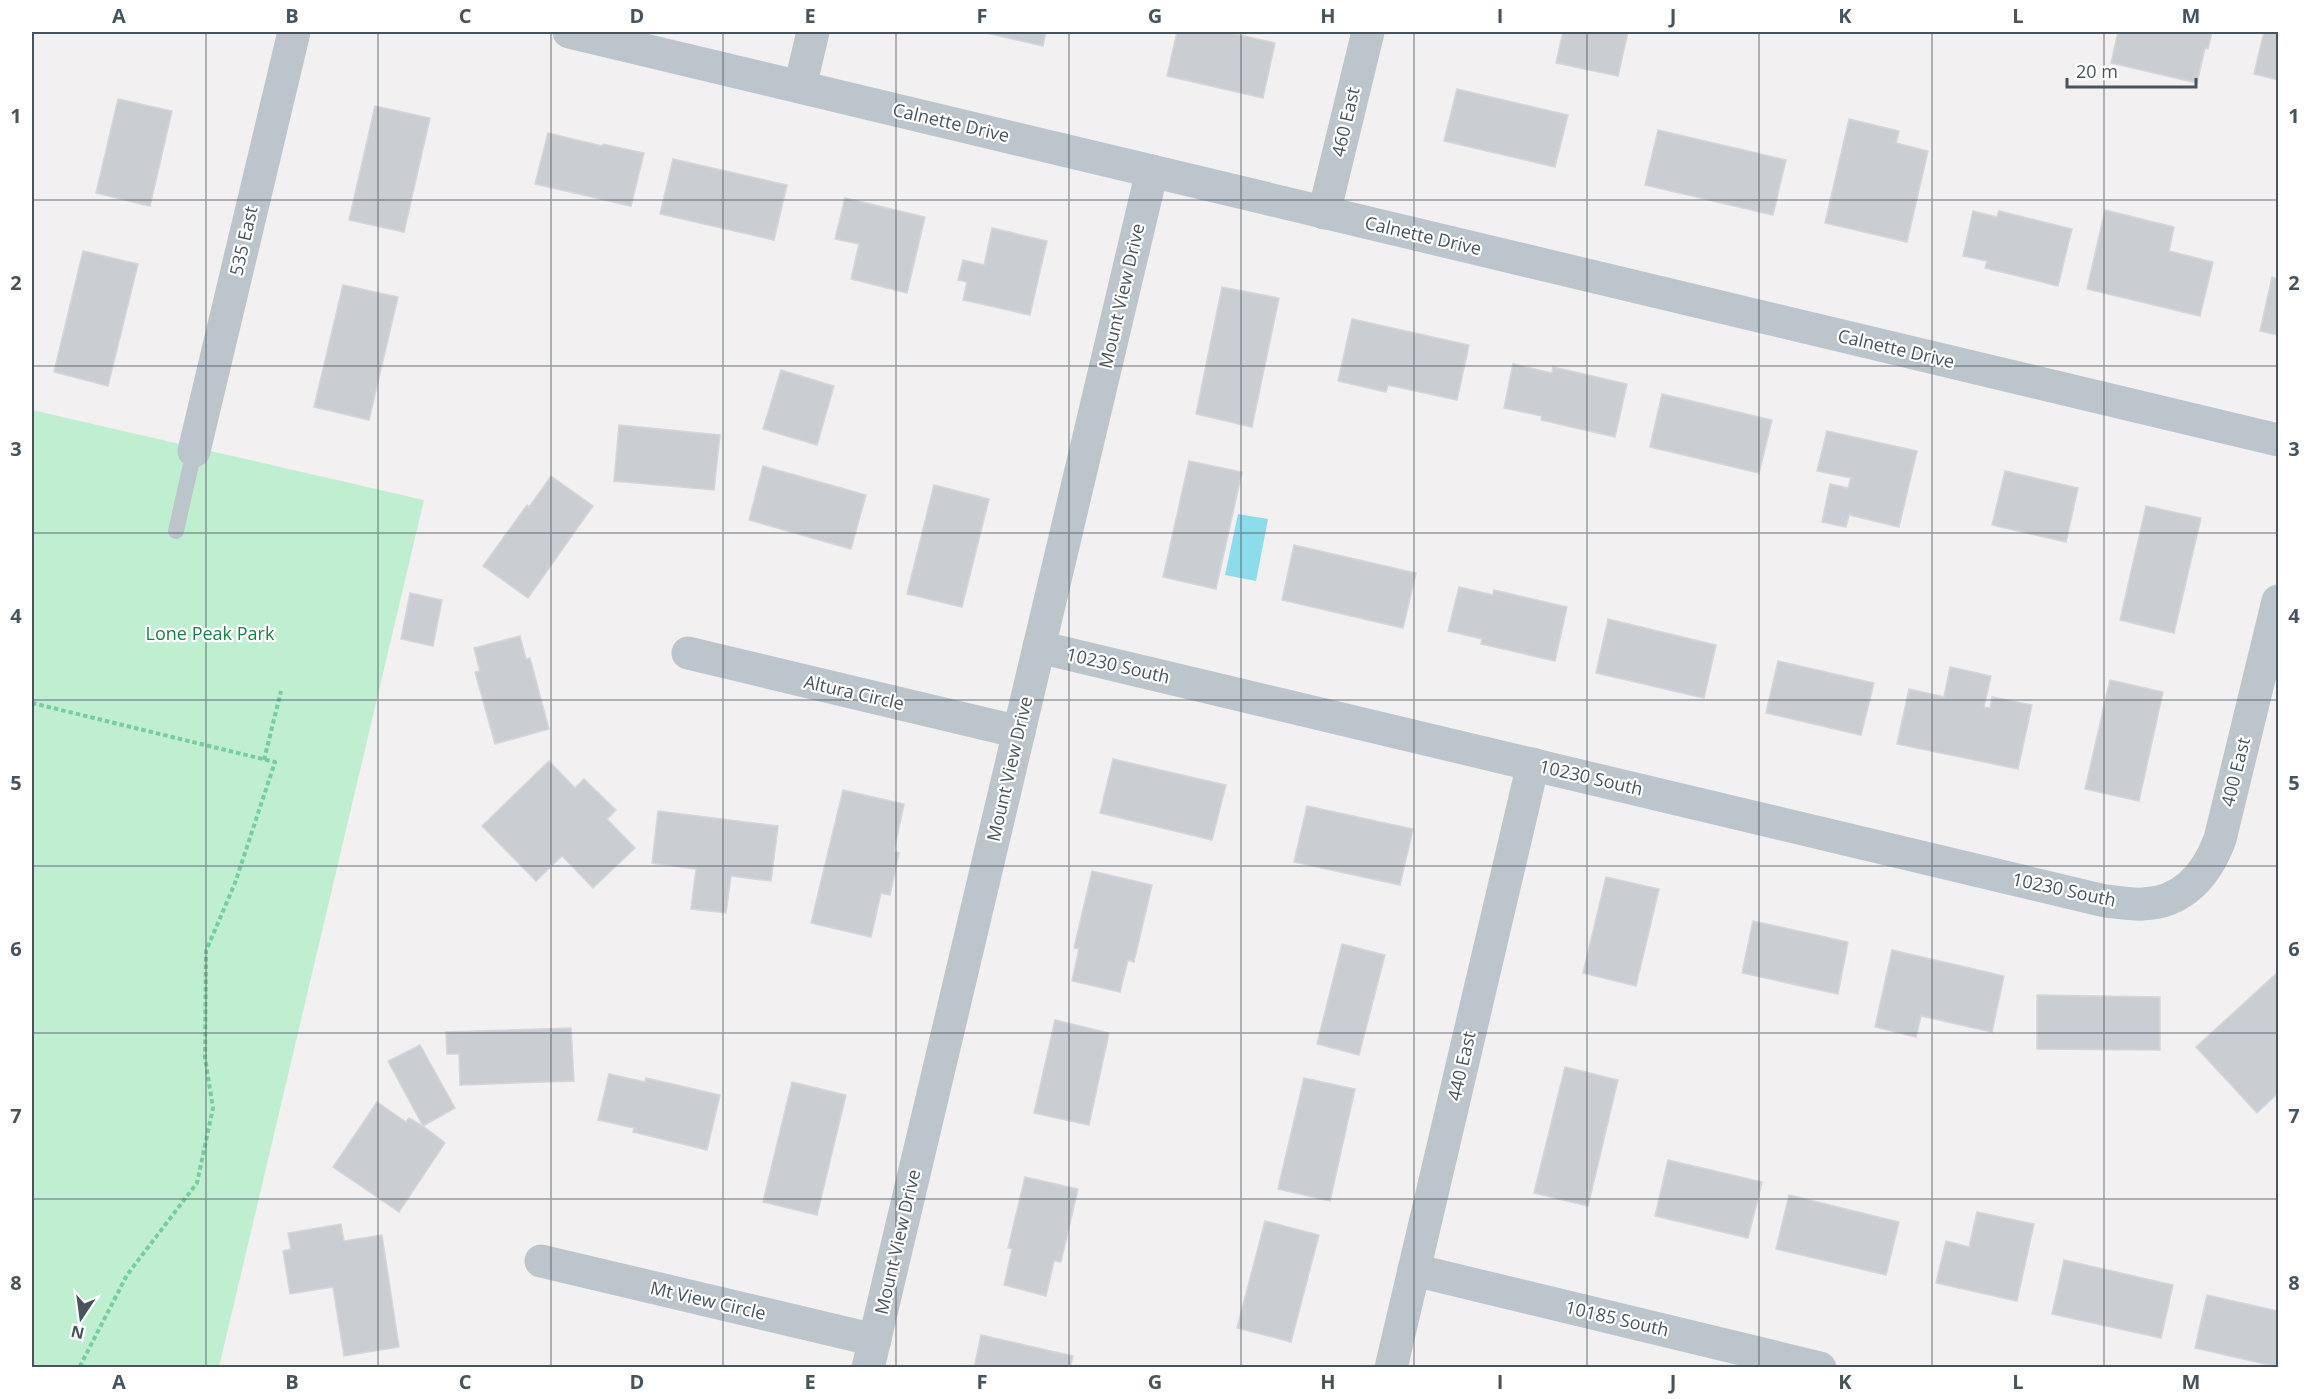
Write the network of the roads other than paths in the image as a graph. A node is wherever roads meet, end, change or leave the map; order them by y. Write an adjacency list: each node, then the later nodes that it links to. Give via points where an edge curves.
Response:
1 (294, 32): 9 (street, 535 East)
2 (569, 32): 5 (street, Calnette Drive)
3 (813, 32): 5 (street)
4 (1368, 32): 7 (street, 460 East)
5 (800, 87): 6 (street, Calnette Drive)
6 (1152, 171): 7 (street, Calnette Drive); 12 (street, Mount View Drive)
7 (1324, 213): 8 (street, Calnette Drive)
8 (2278, 440)
9 (194, 451): 10 (lane)
10 (176, 531)
11 (2278, 601): 16 (street, 400 East, via 2213,858 2187,890 2167,900)
12 (1039, 647): 14 (street, Mount View Drive); 15 (street, 10230 South)
13 (688, 653): 14 (street, Altura Circle)
14 (1019, 732): 19 (street, Mount View Drive)
15 (1533, 764): 16 (street, 10230 South, via 2105,901); 18 (street, 440 East)
16 (2144, 904)
17 (541, 1261): 19 (street, Mt View Circle)
18 (1414, 1270): 20 (street, 440 East); 21 (street, 10185 South)
19 (872, 1354)
20 (1391, 1368)
21 (1820, 1368)

